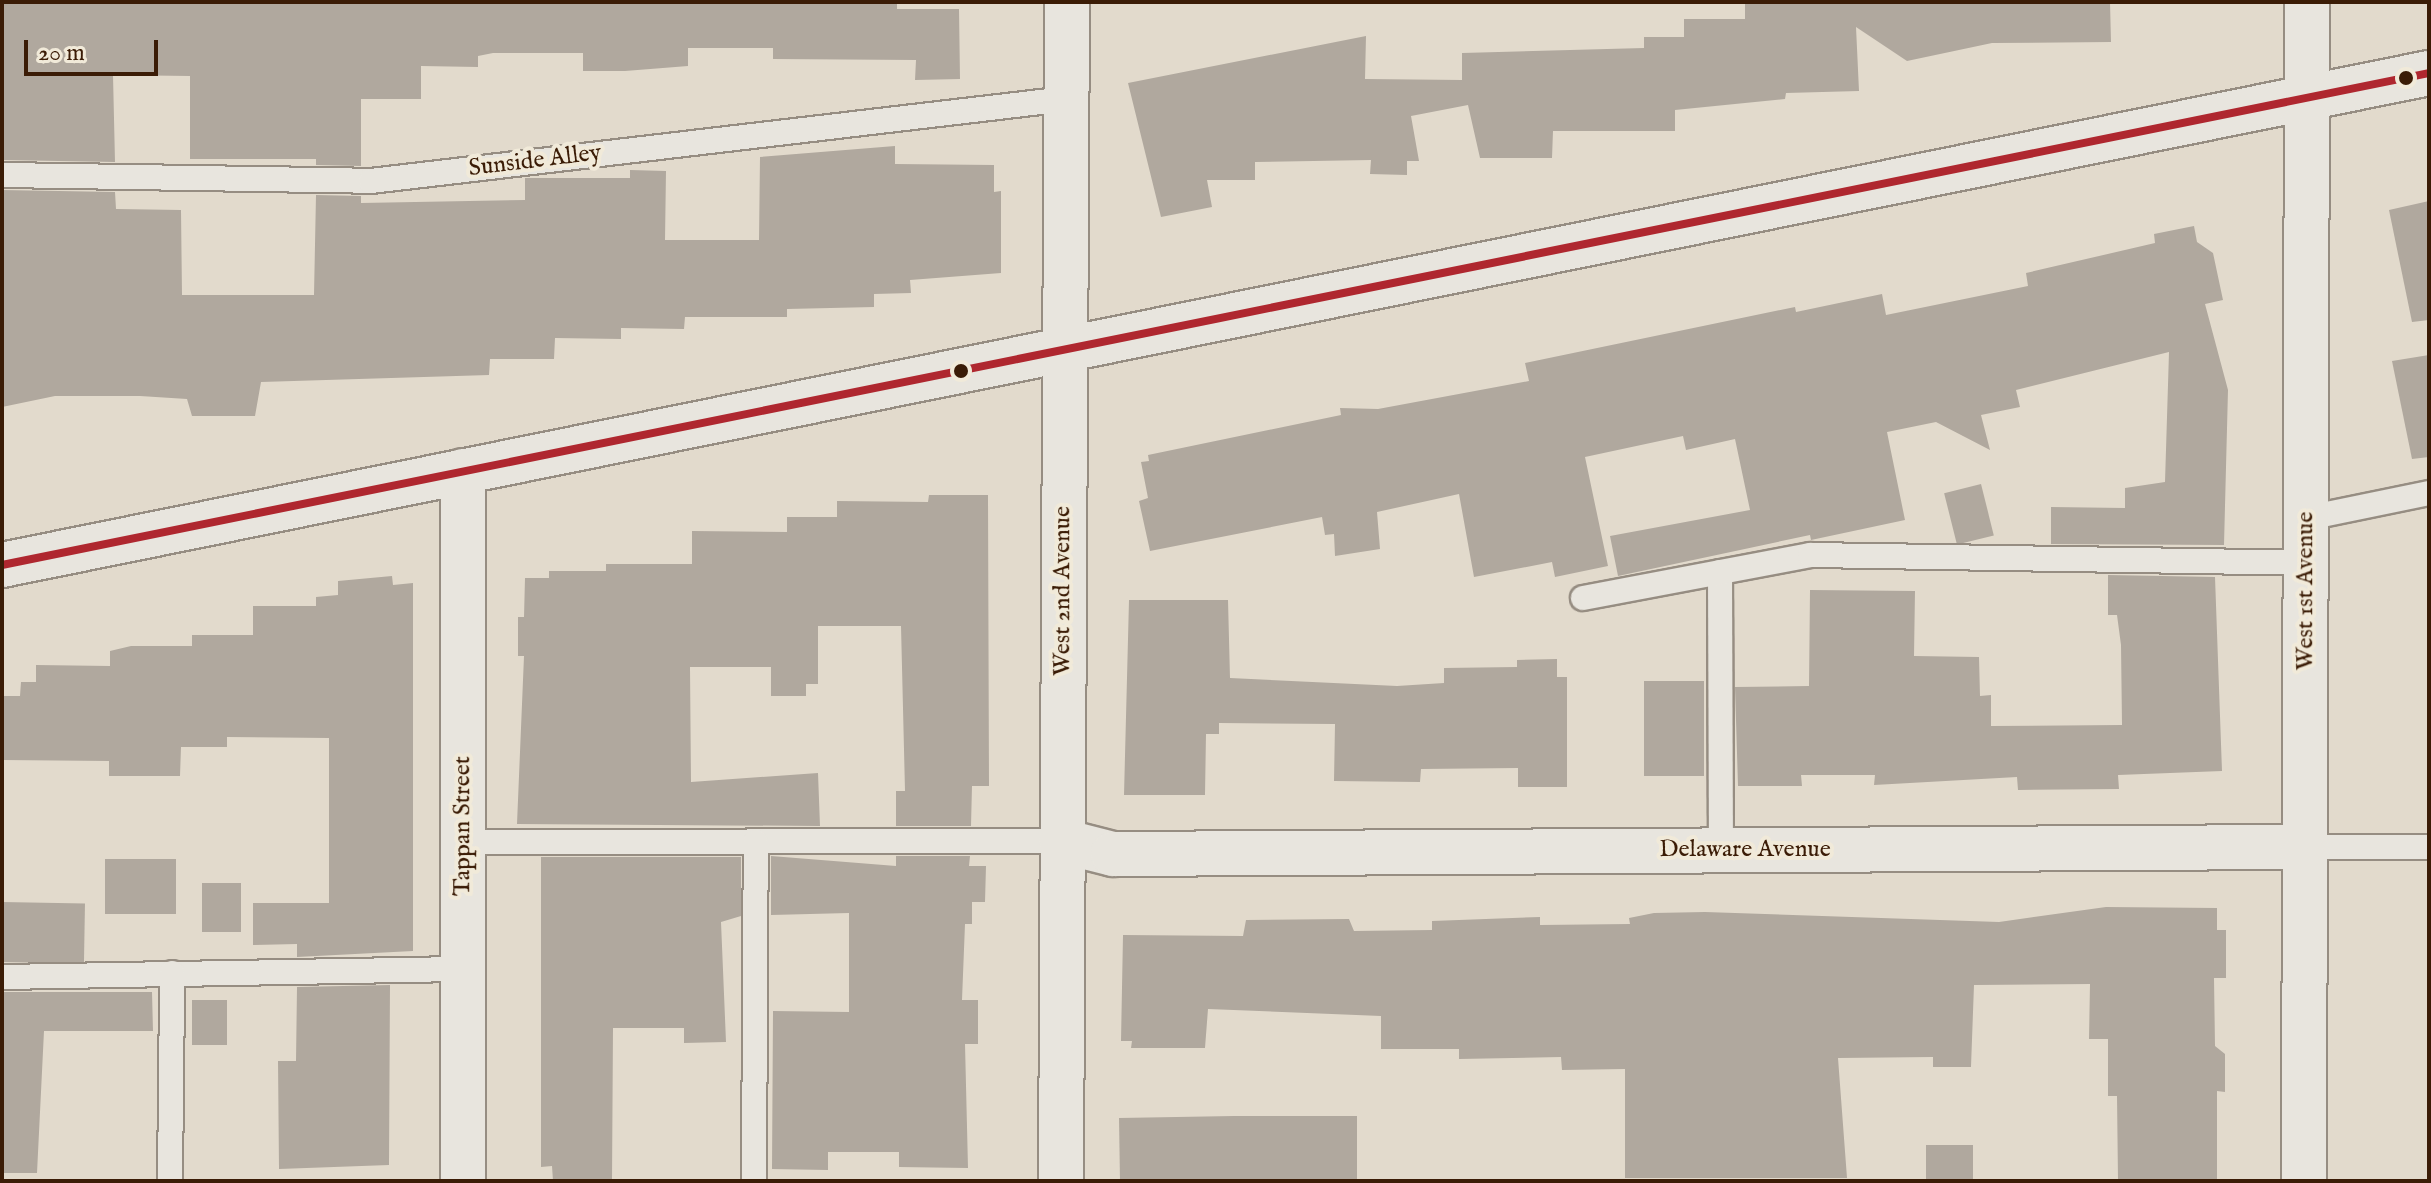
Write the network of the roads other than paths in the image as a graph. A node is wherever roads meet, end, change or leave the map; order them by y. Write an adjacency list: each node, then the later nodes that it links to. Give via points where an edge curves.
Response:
1 (1067, 2): 4 (street, West 2nd Avenue)
2 (2307, 2): 5 (street, West 1st Avenue)
3 (2429, 73): 5 (street)
4 (1066, 99): 6 (lane, Sunside Alley, via 371,181); 7 (street, West 2nd Avenue)
5 (2306, 99): 7 (street); 10 (street, West 1st Avenue)
6 (2, 175)
7 (1065, 348): 8 (street); 15 (street, West 2nd Avenue)
8 (463, 471): 12 (street); 16 (street, Tappan Street)
9 (2429, 493): 10 (lane)
10 (2307, 518): 11 (street, West 1st Avenue)
11 (2306, 563): 13 (lane, via 1810,555); 18 (street, West 1st Avenue)
12 (2, 565)
13 (1720, 572): 14 (lane); 20 (lane)
14 (1583, 598)
15 (1062, 841): 17 (lane); 20 (street, Delaware Avenue, via 1113,854); 27 (street, West 2nd Avenue)
16 (463, 842): 17 (lane); 21 (street, Tappan Street)
17 (756, 842): 26 (lane)
18 (2304, 847): 19 (lane, Delaware Avenue); 20 (street, Delaware Avenue); 28 (street, West 1st Avenue)
19 (2429, 847)
20 (1721, 850)
21 (464, 969): 22 (lane); 25 (street, Tappan Street)
22 (172, 973): 23 (lane); 24 (lane)
23 (2, 977)
24 (170, 1181)
25 (463, 1181)
26 (754, 1181)
27 (1061, 1181)
28 (2304, 1181)

